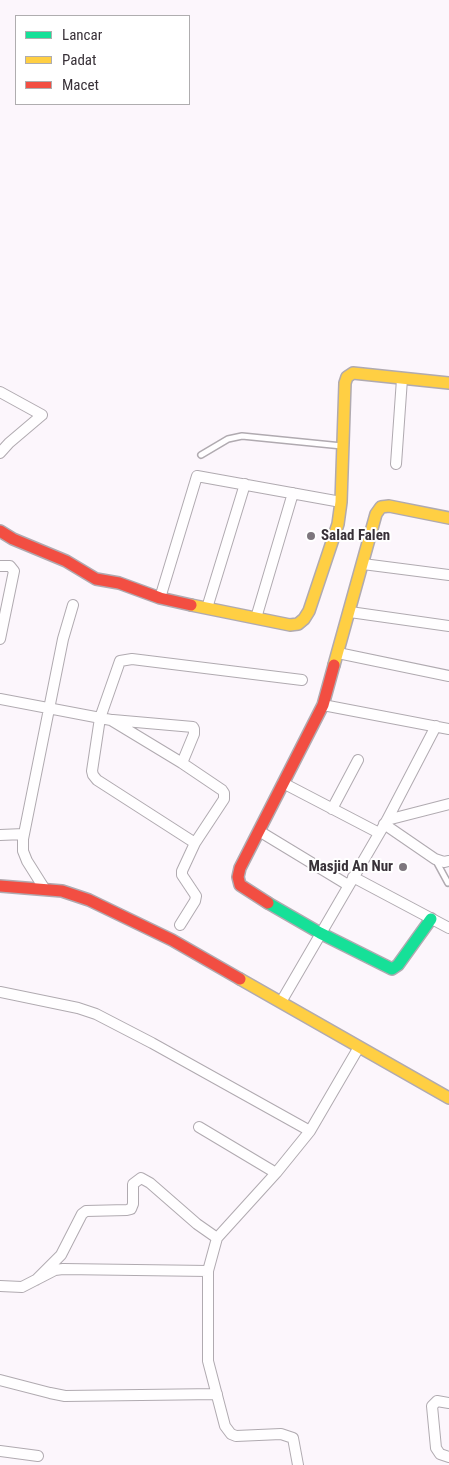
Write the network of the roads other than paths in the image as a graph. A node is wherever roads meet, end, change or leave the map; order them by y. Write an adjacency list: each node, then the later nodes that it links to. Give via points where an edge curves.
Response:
1 (402, 379): 2 (street); 5 (street, via 353,373 347,377); 8 (street)
2 (449, 383)
3 (0, 392): 4 (street, via 42,415)
4 (4, 440): 6 (street)
5 (343, 446): 7 (lane, via 242,436 228,439); 11 (street)
6 (0, 453)
7 (201, 455)
8 (396, 464)
9 (245, 484): 10 (street); 17 (street, via 197,476); 19 (street)
10 (293, 493): 11 (street); 21 (street)
11 (341, 502): 21 (street, via 338,524 304,619 290,625)
12 (449, 518): 14 (street, via 381,507 376,514)
13 (0, 532): 17 (street, via 66,561 96,579 119,583)
14 (363, 564): 16 (street); 20 (street)
15 (0, 566): 23 (street, via 10,566 14,571)
16 (449, 575)
17 (160, 598): 19 (street)
18 (73, 605): 29 (street)
19 (207, 608): 21 (street)
20 (350, 612): 22 (street); 24 (street)
21 (256, 618)
22 (449, 626)
23 (0, 633)
24 (338, 653): 25 (street); 28 (street)
25 (449, 676)
26 (302, 680): 30 (street, via 125,660 120,661)
27 (0, 699): 29 (street)
28 (324, 705): 32 (street); 36 (street)
29 (50, 709): 30 (street); 41 (street)
30 (100, 718): 31 (street); 43 (street, via 93,776)
31 (111, 720): 35 (street); 35 (street, via 193,727 194,734)
32 (436, 726): 33 (street); 39 (street)
33 (449, 729)
34 (358, 760): 38 (street)
35 (182, 763): 43 (street, via 224,794 224,799)
36 (283, 783): 38 (street); 40 (street)
37 (449, 804): 39 (street)
38 (332, 809): 39 (street)
39 (383, 826): 44 (street); 46 (street)
40 (259, 832): 46 (street); 53 (street, via 240,868 240,885)
41 (24, 834): 42 (street); 49 (street, via 27,861)
42 (0, 835)
43 (195, 843): 51 (street, via 182,871 194,892 195,901)
44 (435, 859): 45 (street); 47 (lane)
45 (449, 861)
46 (351, 881): 50 (street); 53 (street)
47 (448, 883)
48 (0, 886): 49 (street)
49 (44, 888): 55 (street, via 89,900 172,940)
50 (431, 918): 52 (street); 53 (street, via 392,969)
51 (180, 925)
52 (449, 928)
53 (320, 933): 55 (street)
54 (0, 992): 59 (street, via 96,1014)
55 (281, 1002): 56 (street)
56 (359, 1047): 57 (street); 59 (street)
57 (449, 1098)
58 (200, 1127): 60 (street)
59 (310, 1131): 60 (street)
60 (276, 1173): 61 (street)
61 (217, 1238): 62 (street); 63 (street, via 141,1178 133,1184 131,1209 86,1211 82,1214 61,1255)
62 (208, 1271): 63 (street, via 63,1269); 66 (street, via 208,1361)
63 (36, 1280): 64 (street, via 22,1287)
64 (0, 1286)
65 (0, 1380): 66 (street, via 65,1396)
66 (217, 1394): 71 (street, via 225,1426 231,1434 289,1435 296,1444)
67 (449, 1403): 70 (street, via 438,1402 432,1406 436,1448 440,1454)
68 (0, 1451): 69 (street)
69 (38, 1456)
70 (449, 1457)
71 (298, 1465)

